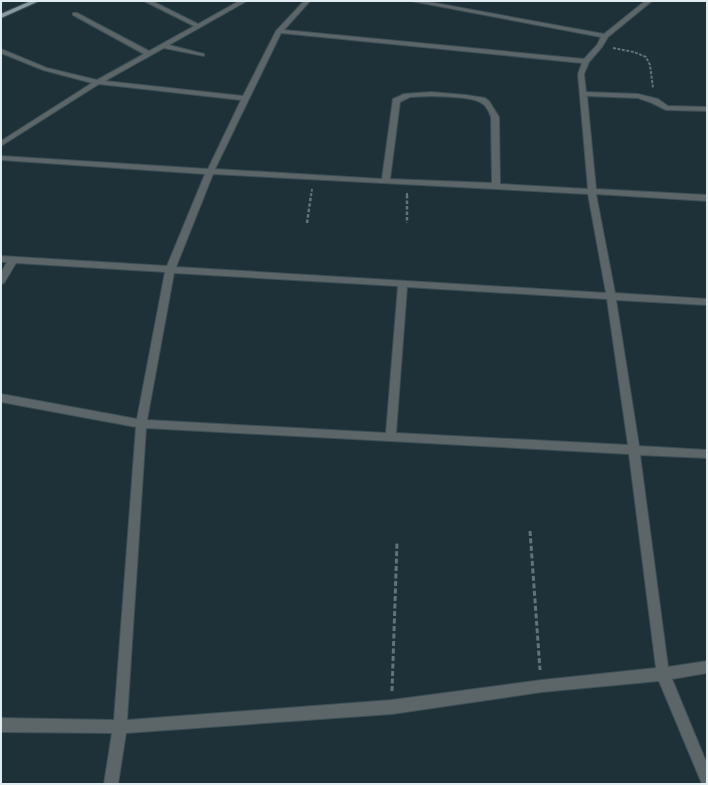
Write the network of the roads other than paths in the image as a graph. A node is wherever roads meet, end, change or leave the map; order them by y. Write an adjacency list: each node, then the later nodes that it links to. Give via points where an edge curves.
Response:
1 (36, 1): 8 (main road)
2 (147, 1): 9 (street)
3 (244, 1): 9 (street)
4 (307, 1): 10 (street)
5 (414, 1): 11 (street)
6 (649, 1): 11 (street)
7 (75, 14): 14 (street)
8 (1, 16)
9 (198, 26): 12 (street)
10 (279, 31): 16 (street); 19 (street)
11 (605, 36): 16 (street)
12 (165, 46): 14 (street); 15 (street)
13 (1, 51): 17 (street, via 45,69)
14 (149, 54): 17 (street)
15 (202, 55)
16 (586, 62): 18 (street, via 581,74)
17 (98, 82): 19 (street); 21 (street)
18 (583, 94): 20 (street, via 638,96 670,108); 26 (street)
19 (245, 98): 23 (street)
20 (707, 109)
21 (1, 144)
22 (1, 158): 23 (street)
23 (210, 172): 24 (street); 30 (street)
24 (386, 181): 25 (street); 25 (street, via 396,101 404,95 428,95 474,98 492,109 495,117)
25 (496, 186): 26 (street)
26 (592, 192): 27 (street); 33 (street)
27 (707, 198)
28 (1, 259): 29 (street)
29 (13, 260): 30 (street); 31 (street)
30 (170, 270): 32 (street); 36 (street)
31 (1, 281)
32 (403, 283): 33 (street); 37 (street)
33 (611, 297): 34 (street); 38 (street)
34 (707, 302)
35 (1, 398): 36 (street)
36 (141, 424): 37 (street); 43 (street)
37 (391, 437): 38 (street)
38 (634, 450): 39 (street); 41 (street)
39 (707, 454)
40 (707, 667): 41 (street)
41 (663, 674): 43 (street, via 542,686 392,707); 44 (street)
42 (1, 725): 43 (street)
43 (120, 727): 45 (street)
44 (707, 780)
45 (111, 784)

